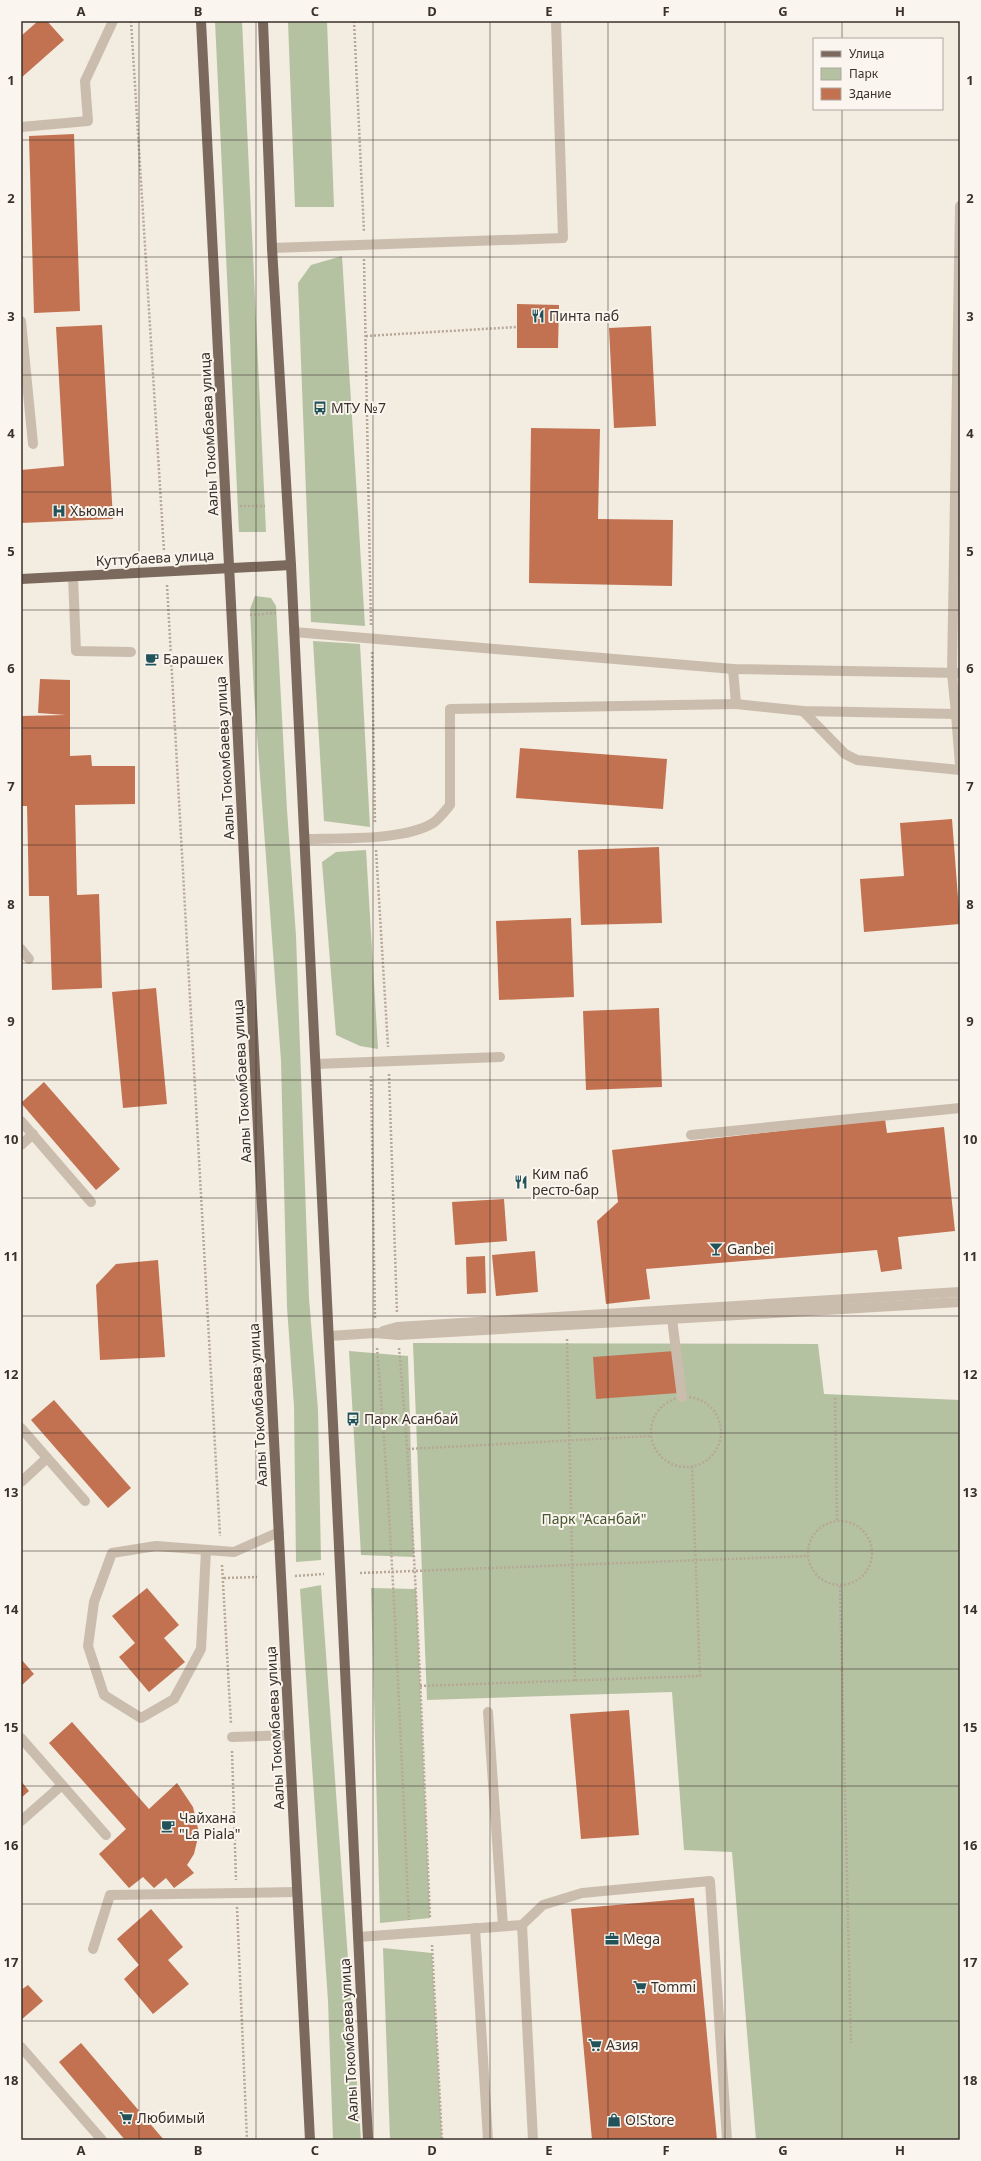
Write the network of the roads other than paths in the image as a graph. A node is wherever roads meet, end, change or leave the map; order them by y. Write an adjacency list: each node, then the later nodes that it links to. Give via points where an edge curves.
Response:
1 (113, 21): 5 (street, via 85,81 88,121)
2 (201, 21): 11 (main road, Аалы Токомбаева улица)
3 (263, 21): 7 (main road, Аалы Токомбаева улица)
4 (556, 21): 7 (street, via 563,238)
5 (21, 127)
6 (960, 206): 17 (street)
7 (272, 248): 10 (main road, Аалы Токомбаева улица)
8 (21, 321): 9 (street)
9 (33, 444)
10 (291, 565): 11 (main road, Куттубаева улица); 14 (main road, Аалы Токомбаева улица)
11 (230, 567): 12 (main road, Куттубаева улица); 44 (main road, Аалы Токомбаева улица)
12 (73, 576): 13 (main road, Куттубаева улица); 15 (street, via 76,651)
13 (21, 579)
14 (294, 632): 16 (street); 23 (main road, Аалы Токомбаева улица)
15 (131, 652)
16 (732, 669): 17 (street); 18 (street)
17 (956, 673): 20 (street)
18 (736, 704): 19 (street); 23 (street, via 450,709 450,805 433,823 413,830 375,836)
19 (803, 711): 20 (street); 22 (street, via 845,754 857,760)
20 (956, 714): 21 (street)
21 (960, 765)
22 (960, 770)
23 (305, 839): 27 (main road, Аалы Токомбаева улица)
24 (21, 948): 25 (street)
25 (29, 959)
26 (500, 1057): 27 (street)
27 (316, 1064): 38 (main road, Аалы Токомбаева улица)
28 (960, 1108): 31 (street)
29 (21, 1121): 30 (street)
30 (33, 1134): 32 (street); 33 (street)
31 (691, 1135)
32 (21, 1145)
33 (91, 1202)
34 (960, 1292): 37 (street)
35 (960, 1302): 36 (street)
36 (672, 1319): 37 (street); 39 (street)
37 (398, 1331): 38 (street)
38 (329, 1336): 57 (main road, Аалы Токомбаева улица)
39 (682, 1397)
40 (21, 1428): 41 (street)
41 (47, 1458): 42 (street); 43 (street)
42 (21, 1482)
43 (85, 1501)
44 (279, 1532): 45 (street, via 234,1552); 47 (main road, Аалы Токомбаева улица)
45 (206, 1550): 45 (street, via 156,1546 112,1554 94,1602 88,1646 104,1695 141,1718 174,1700 201,1650)
46 (488, 1712): 55 (street)
47 (289, 1734): 48 (street); 53 (main road, Аалы Токомбаева улица)
48 (232, 1737)
49 (21, 1738): 50 (street)
50 (62, 1785): 51 (street); 52 (street)
51 (21, 1821)
52 (106, 1835)
53 (297, 1892): 58 (street, via 110,1895); 61 (main road, Аалы Токомбаева улица)
54 (522, 1925): 55 (street); 64 (street); 65 (street, via 543,1906 582,1893 710,1880)
55 (503, 1926): 56 (street)
56 (475, 1928): 57 (street); 63 (street)
57 (358, 1937): 62 (main road, Аалы Токомбаева улица)
58 (93, 1949)
59 (21, 2047): 60 (street)
60 (102, 2140)
61 (310, 2140)
62 (368, 2140)
63 (488, 2140)
64 (533, 2140)
65 (726, 2140)

